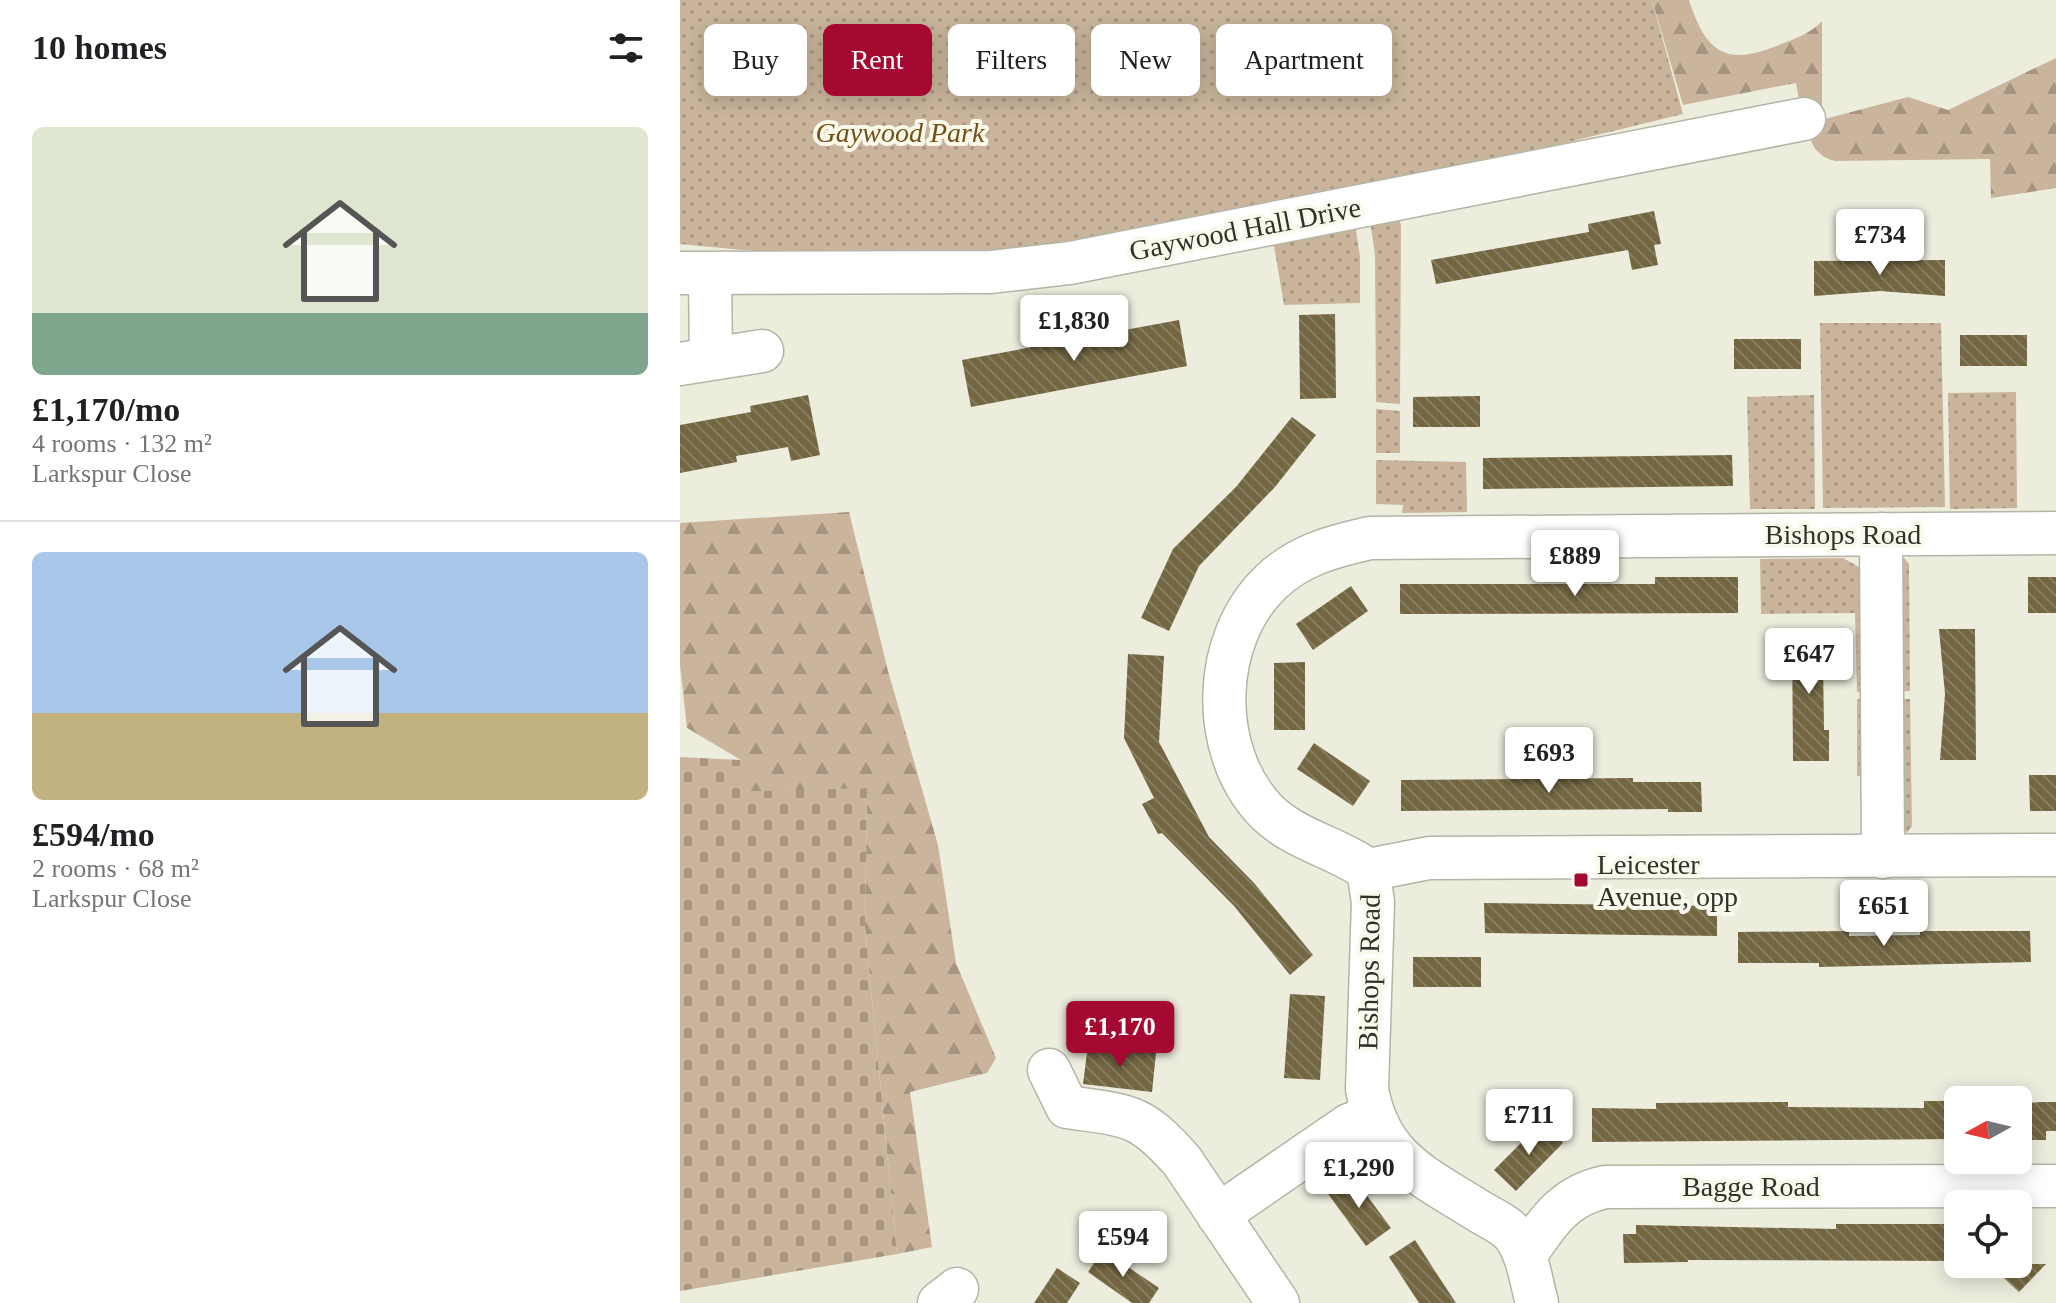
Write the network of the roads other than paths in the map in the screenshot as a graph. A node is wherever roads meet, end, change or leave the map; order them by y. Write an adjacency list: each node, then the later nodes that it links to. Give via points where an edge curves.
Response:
1 (1804, 119): 2 (street, Gaywood Hall Drive, via 1070,263 991,272)
2 (695, 274): 4 (street)
3 (762, 351): 4 (street)
4 (696, 361)
5 (2056, 533): 6 (street, Bishops Road)
6 (1881, 534): 8 (street); 9 (street, Bishops Road, via 1370,538 1302,560 1271,582 1245,617 1224,699 1228,743 1242,778 1283,827)
7 (2056, 855): 8 (street)
8 (1883, 857): 9 (street, via 1429,858)
9 (1368, 870): 11 (street, Bishops Road, via 1373,902 1367,1089)
10 (1049, 1070): 13 (street, via 1067,1107 1141,1121 1182,1161)
11 (1372, 1116): 13 (street, via 1349,1125); 14 (street, Bishops Road, via 1382,1138 1405,1164 1512,1233)
12 (2056, 1186): 14 (street, Bagge Road, via 1605,1187 1585,1191 1551,1216)
13 (1218, 1215): 15 (street)
14 (1525, 1256): 16 (street)
15 (1278, 1303)
16 (1537, 1303)

